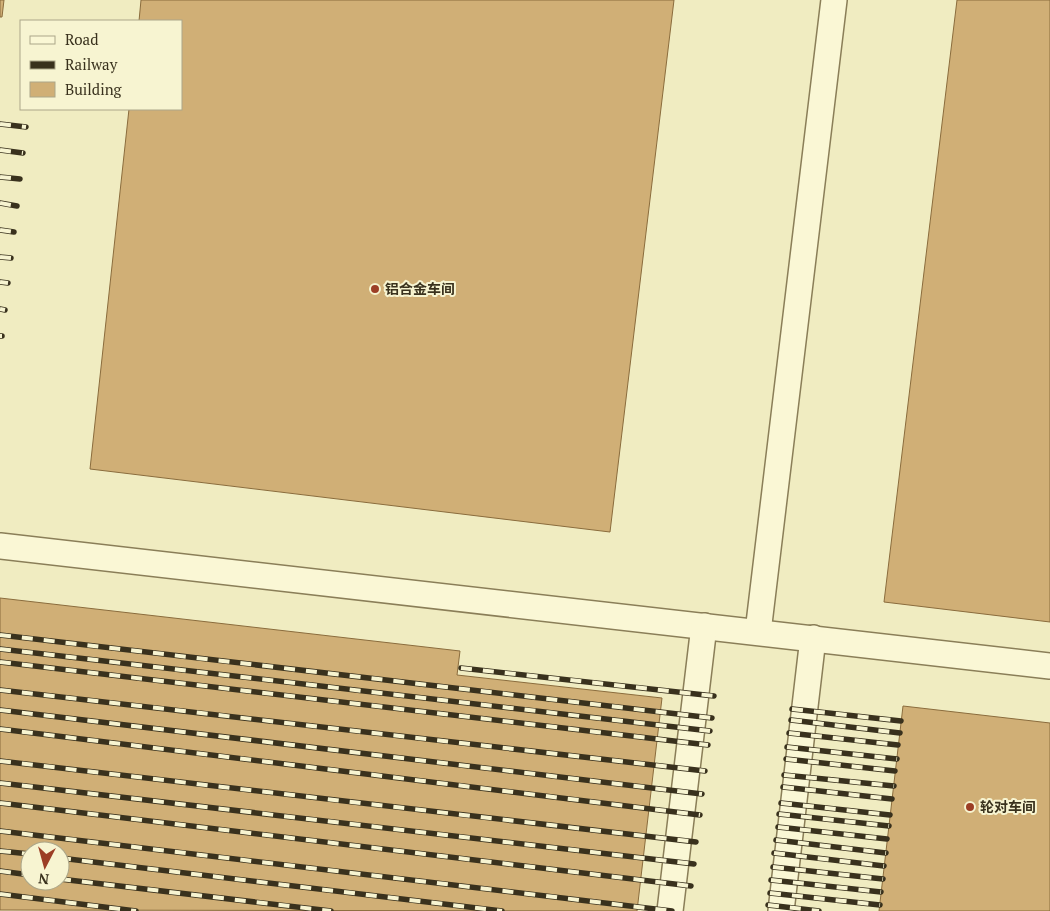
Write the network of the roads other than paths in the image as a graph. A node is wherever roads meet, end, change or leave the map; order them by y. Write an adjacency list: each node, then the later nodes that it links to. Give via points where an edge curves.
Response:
1 (834, 0): 4 (street)
2 (0, 546): 3 (street)
3 (704, 626): 4 (street); 7 (street)
4 (758, 632): 5 (street)
5 (814, 638): 6 (street); 8 (street)
6 (1050, 666)
7 (670, 911)
8 (781, 911)

